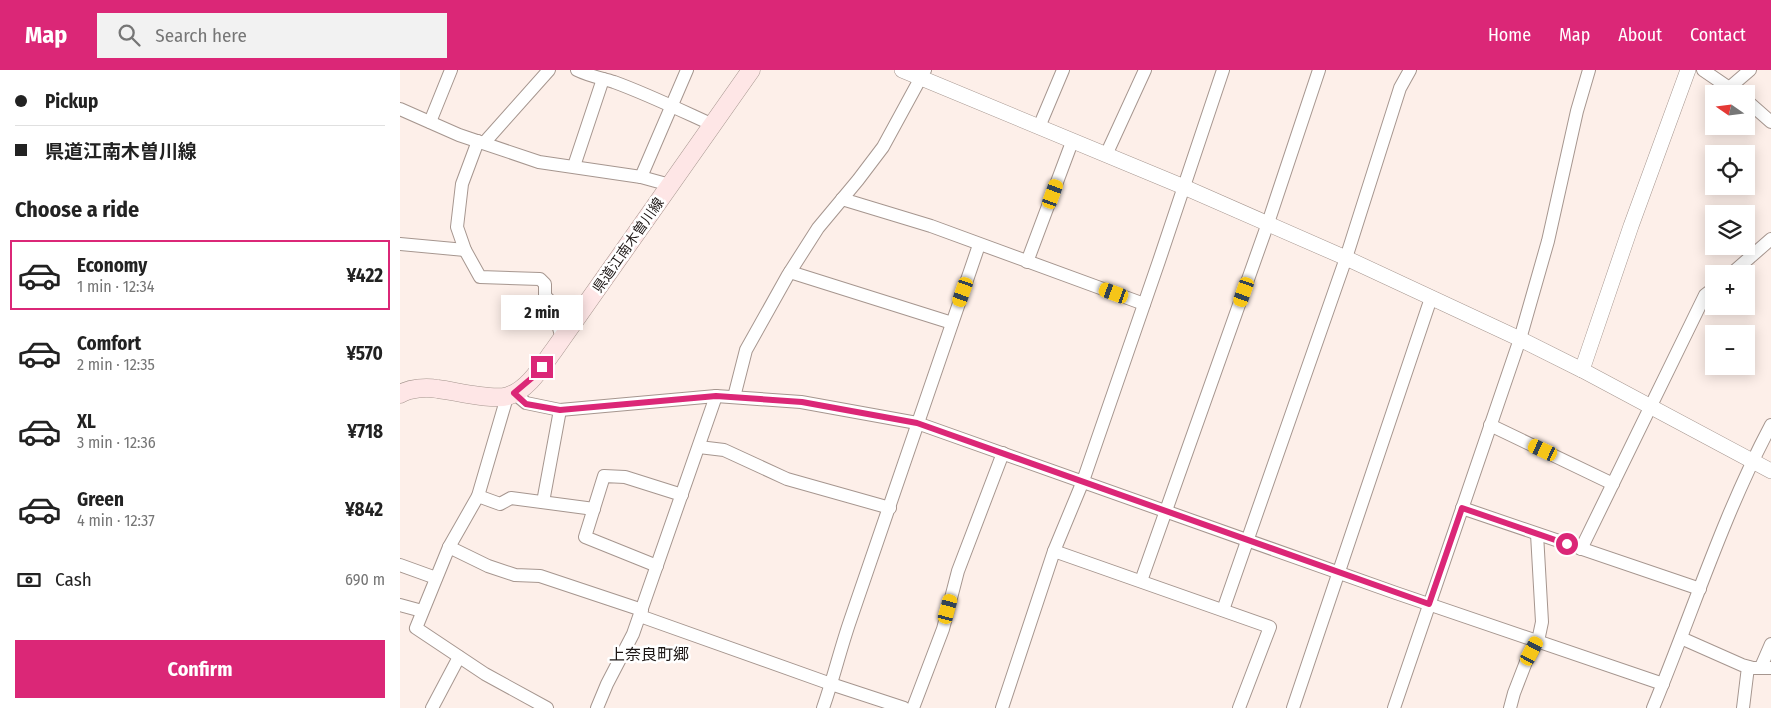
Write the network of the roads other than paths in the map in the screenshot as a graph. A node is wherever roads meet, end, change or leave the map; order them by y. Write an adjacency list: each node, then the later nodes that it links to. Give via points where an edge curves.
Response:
1 (451, 70): 23 (street)
2 (549, 70): 27 (street)
3 (577, 70): 17 (street)
4 (687, 70): 20 (street)
5 (751, 70): 25 (main road, 県道江南木曽川線)
6 (902, 70): 16 (street)
7 (1063, 70): 26 (street)
8 (1145, 70): 29 (street)
9 (1223, 70): 33 (street)
10 (1320, 70): 35 (street)
11 (1410, 70): 40 (street, via 1400,88)
12 (1590, 70): 50 (street, via 1577,111 1548,242)
13 (1688, 70): 52 (street)
14 (1703, 70): 18 (street)
15 (1750, 70): 19 (street)
16 (923, 74): 26 (street); 34 (street, via 882,147)
17 (602, 79): 20 (street); 30 (street)
18 (1724, 85)
19 (1738, 85)
20 (671, 105): 25 (street); 31 (street)
21 (1755, 108): 24 (street)
22 (400, 109): 23 (street)
23 (430, 122): 27 (street)
24 (1771, 122)
25 (713, 125): 32 (main road, 県道江南木曽川線)
26 (1039, 127): 28 (street)
27 (481, 142): 30 (street, via 539,162); 39 (street, via 462,184 457,227)
28 (1072, 142): 29 (street); 41 (street)
29 (1106, 155): 33 (street)
30 (574, 166): 31 (street)
31 (641, 177): 32 (street)
32 (670, 185): 48 (main road, 県道江南木曽川線)
33 (1184, 187): 35 (street); 47 (street)
34 (842, 200): 38 (street, via 931,226); 43 (street, via 818,228)
35 (1268, 223): 40 (street); 74 (street)
36 (1771, 239): 42 (street)
37 (400, 244): 39 (street)
38 (979, 245): 41 (street); 49 (street)
39 (465, 250): 46 (street, via 480,277 540,279 545,284 545,296)
40 (1346, 258): 45 (street); 76 (street)
41 (1027, 262): 47 (street)
42 (1741, 265)
43 (790, 272): 49 (street); 56 (street, via 746,350)
44 (1705, 297): 57 (street)
45 (1431, 298): 50 (street); 82 (street)
46 (552, 303): 48 (street); 51 (street)
47 (1144, 304): 66 (street)
48 (586, 306): 51 (main road, 県道江南木曽川線)
49 (952, 323): 59 (street)
50 (1520, 339): 52 (street); 60 (street)
51 (562, 340): 54 (main road, 県道江南木曽川線, via 533,377)
52 (1582, 370): 57 (street)
53 (401, 390): 54 (main road, via 435,388 494,398)
54 (511, 395): 58 (street, via 526,404); 69 (street)
55 (716, 396): 56 (street); 58 (street); 62 (street)
56 (734, 397): 59 (street, via 802,402)
57 (1651, 406): 64 (street); 67 (street)
58 (560, 410): 70 (street)
59 (917, 423): 63 (street); 71 (street)
60 (1490, 425): 67 (street); 72 (street)
61 (1771, 425): 64 (street)
62 (699, 447): 68 (street); 71 (street, via 724,450 787,480)
63 (1002, 453): 66 (street); 103 (street, via 958,571 943,629)
64 (1752, 461): 65 (street); 85 (street)
65 (1771, 471)
66 (1083, 481): 74 (street); 79 (street)
67 (1613, 484): 78 (street)
68 (682, 495): 73 (street, via 625,477 604,476); 81 (street)
69 (478, 496): 70 (street, via 500,504 511,498); 77 (street)
70 (543, 502): 73 (street)
71 (890, 508): 96 (street)
72 (1462, 508): 75 (street); 86 (street)
73 (594, 509): 81 (street, via 584,537)
74 (1166, 510): 76 (street); 84 (street)
75 (1537, 534): 78 (street); 92 (street, via 1542,622)
76 (1247, 539): 82 (street); 88 (street)
77 (449, 547): 83 (street); 90 (street, via 488,566 515,575 540,576)
78 (1581, 549): 85 (street)
79 (1054, 551): 84 (street); 104 (street)
80 (400, 565): 83 (street)
81 (657, 566): 90 (street)
82 (1338, 572): 86 (street); 106 (street)
83 (436, 578): 89 (street)
84 (1141, 581): 88 (street)
85 (1700, 589): 91 (street)
86 (1429, 604): 92 (street); 107 (street)
87 (400, 605): 89 (street)
88 (1223, 610): 105 (street, via 1270,627)
89 (422, 611): 94 (street, via 416,628)
90 (641, 613): 96 (street); 100 (street)
91 (1681, 638): 95 (street); 97 (street)
92 (1538, 641): 97 (street); 108 (street, via 1526,662)
93 (1771, 644): 95 (street)
94 (459, 657): 98 (street); 99 (street)
95 (1760, 667): 110 (street)
96 (832, 684): 101 (street); 102 (street)
97 (1663, 684): 109 (street)
98 (432, 708)
99 (546, 708)
100 (599, 708)
101 (823, 708)
102 (904, 708)
103 (913, 708)
104 (1002, 708)
105 (1240, 708)
106 (1293, 708)
107 (1394, 708)
108 (1510, 708)
109 (1653, 708)
110 (1743, 708)

